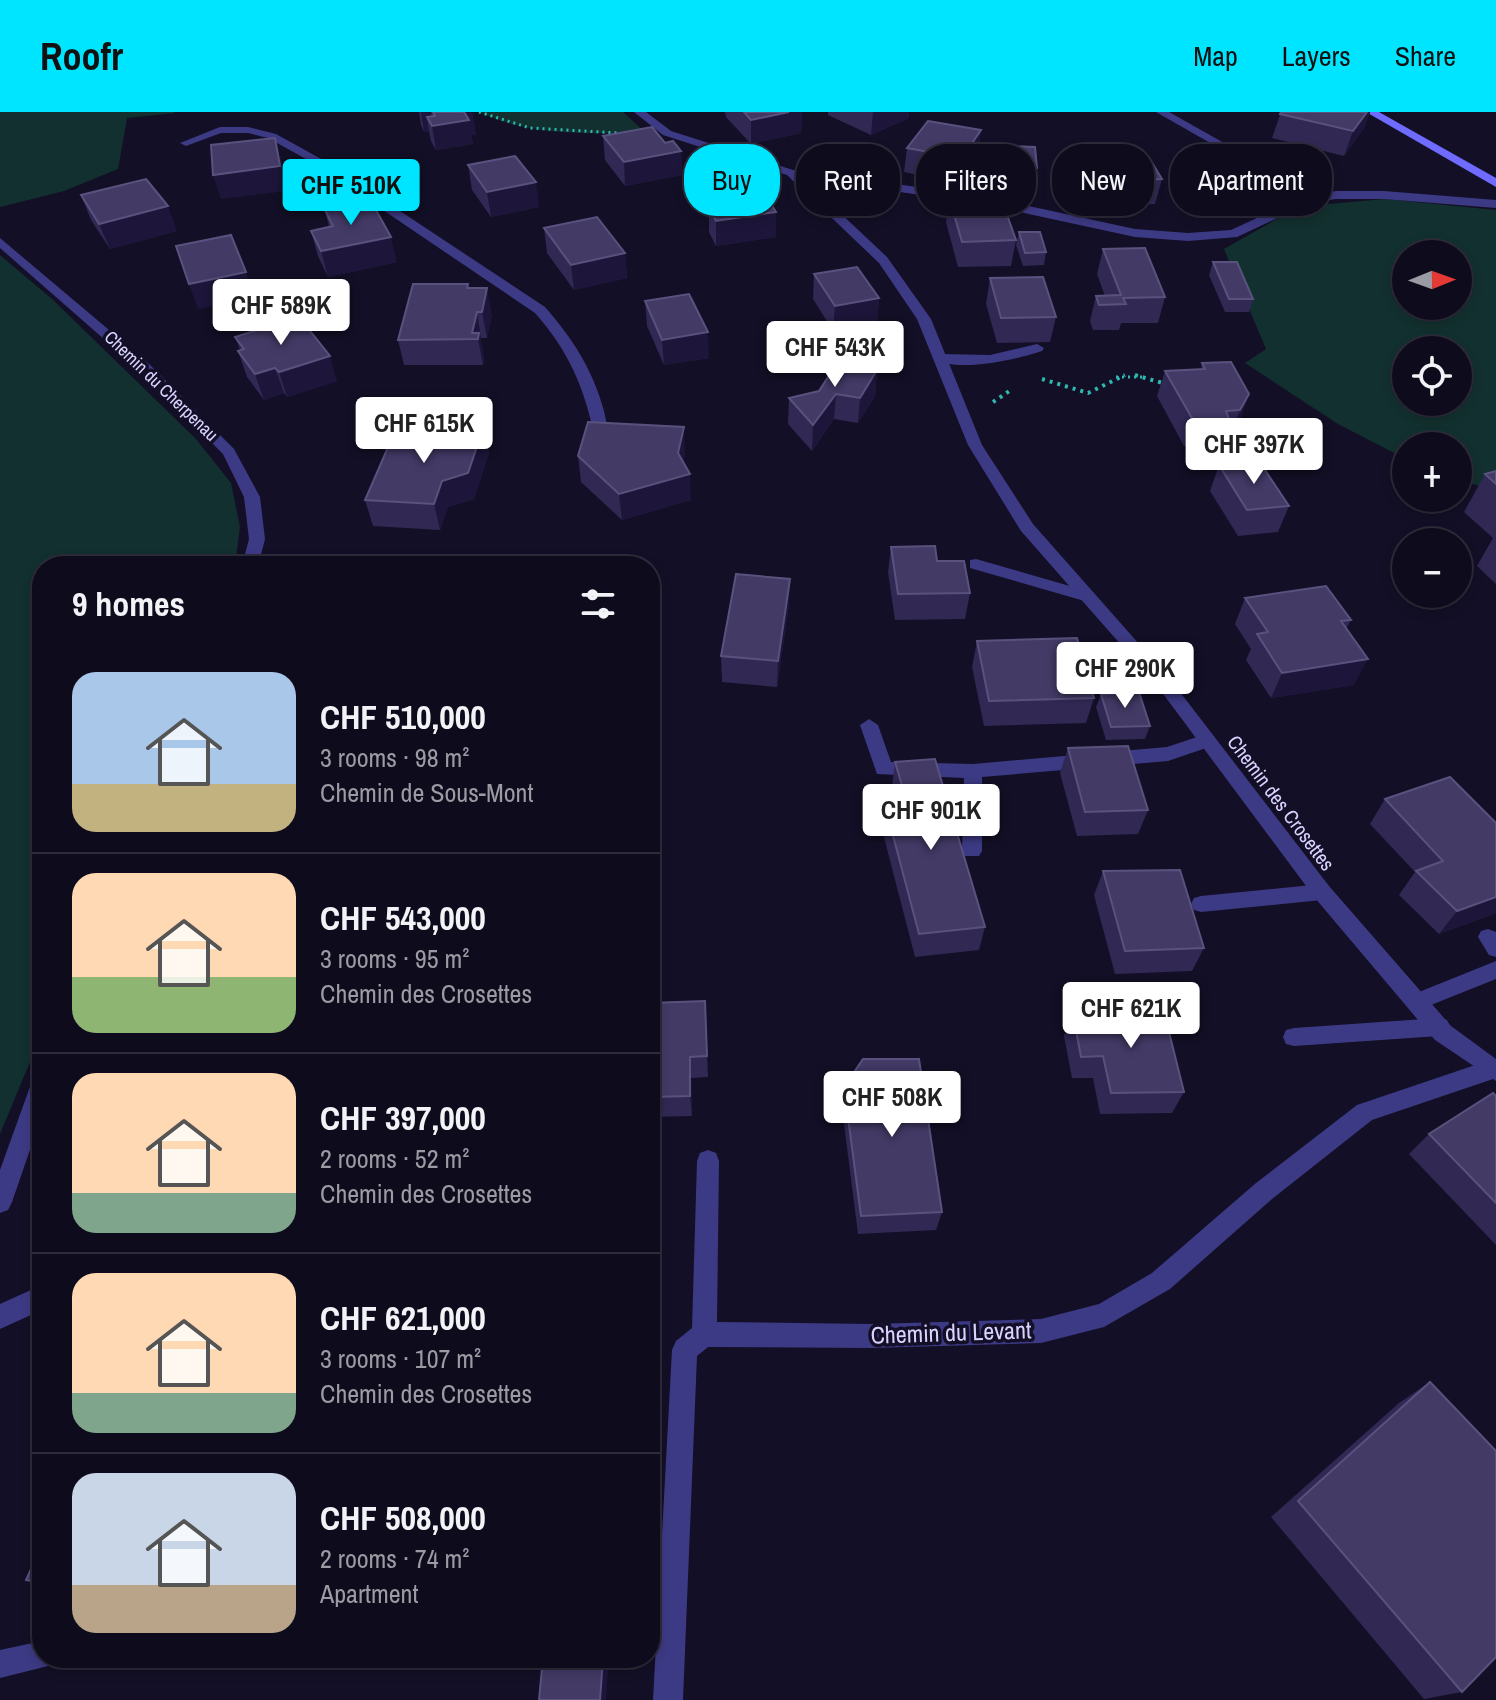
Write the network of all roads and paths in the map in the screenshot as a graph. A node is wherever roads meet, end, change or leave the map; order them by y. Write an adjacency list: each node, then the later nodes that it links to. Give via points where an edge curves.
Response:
1 (479, 112): 5 (path, via 558,133)
2 (639, 112): 5 (street, Chemin des Crosettes)
3 (1161, 112): 7 (street)
4 (1371, 112): 9 (street)
5 (667, 133): 8 (street, Chemin des Crosettes)
6 (186, 143): 20 (street, via 220,130 272,136 540,310 569,340 594,393)
7 (1219, 144)
8 (791, 173): 12 (street, via 983,200 1135,233 1233,234); 15 (street, Chemin des Crosettes, via 883,260 924,319)
9 (1496, 183)
10 (1332, 197): 11 (street, via 1384,195)
11 (1496, 204)
12 (1268, 216)
13 (0, 242): 21 (street, Chemin du Cherpenau, via 142,365 229,452 252,497 257,539)
14 (1037, 348): 15 (street, via 1013,357)
15 (941, 358): 19 (street, Chemin des Crosettes)
16 (1035, 377): 17 (path, via 1088,393 1114,375 1131,373)
17 (1169, 385)
18 (1012, 389): 19 (path, via 989,404)
19 (961, 408): 23 (street, Chemin des Crosettes, via 975,445 1027,527)
20 (602, 439)
21 (253, 556)
22 (976, 564): 23 (street)
23 (1088, 597): 25 (street, Chemin des Crosettes, via 1164,683)
24 (869, 725): 26 (street, via 884,769)
25 (1206, 741): 26 (street, via 1168,754); 28 (street, Chemin des Crosettes)
26 (973, 771): 27 (street)
27 (972, 851)
28 (1322, 892): 29 (street); 31 (street, Chemin des Crosettes)
29 (1201, 904)
30 (1496, 970): 31 (street)
31 (1416, 1002): 32 (street, Chemin des Crosettes)
32 (1439, 1027): 33 (street); 34 (street, Chemin des Crosettes)
33 (1294, 1037)
34 (1495, 1070): 40 (street, Chemin du Levant, via 1365,1112 1161,1281 1104,1315 1041,1331)
35 (32, 1112): 37 (street)
36 (708, 1161): 40 (street)
37 (0, 1202)
38 (32, 1302): 39 (street)
39 (0, 1317)
40 (704, 1334): 43 (street, via 685,1350)
41 (32, 1657): 42 (street)
42 (0, 1664)
43 (668, 1700)

